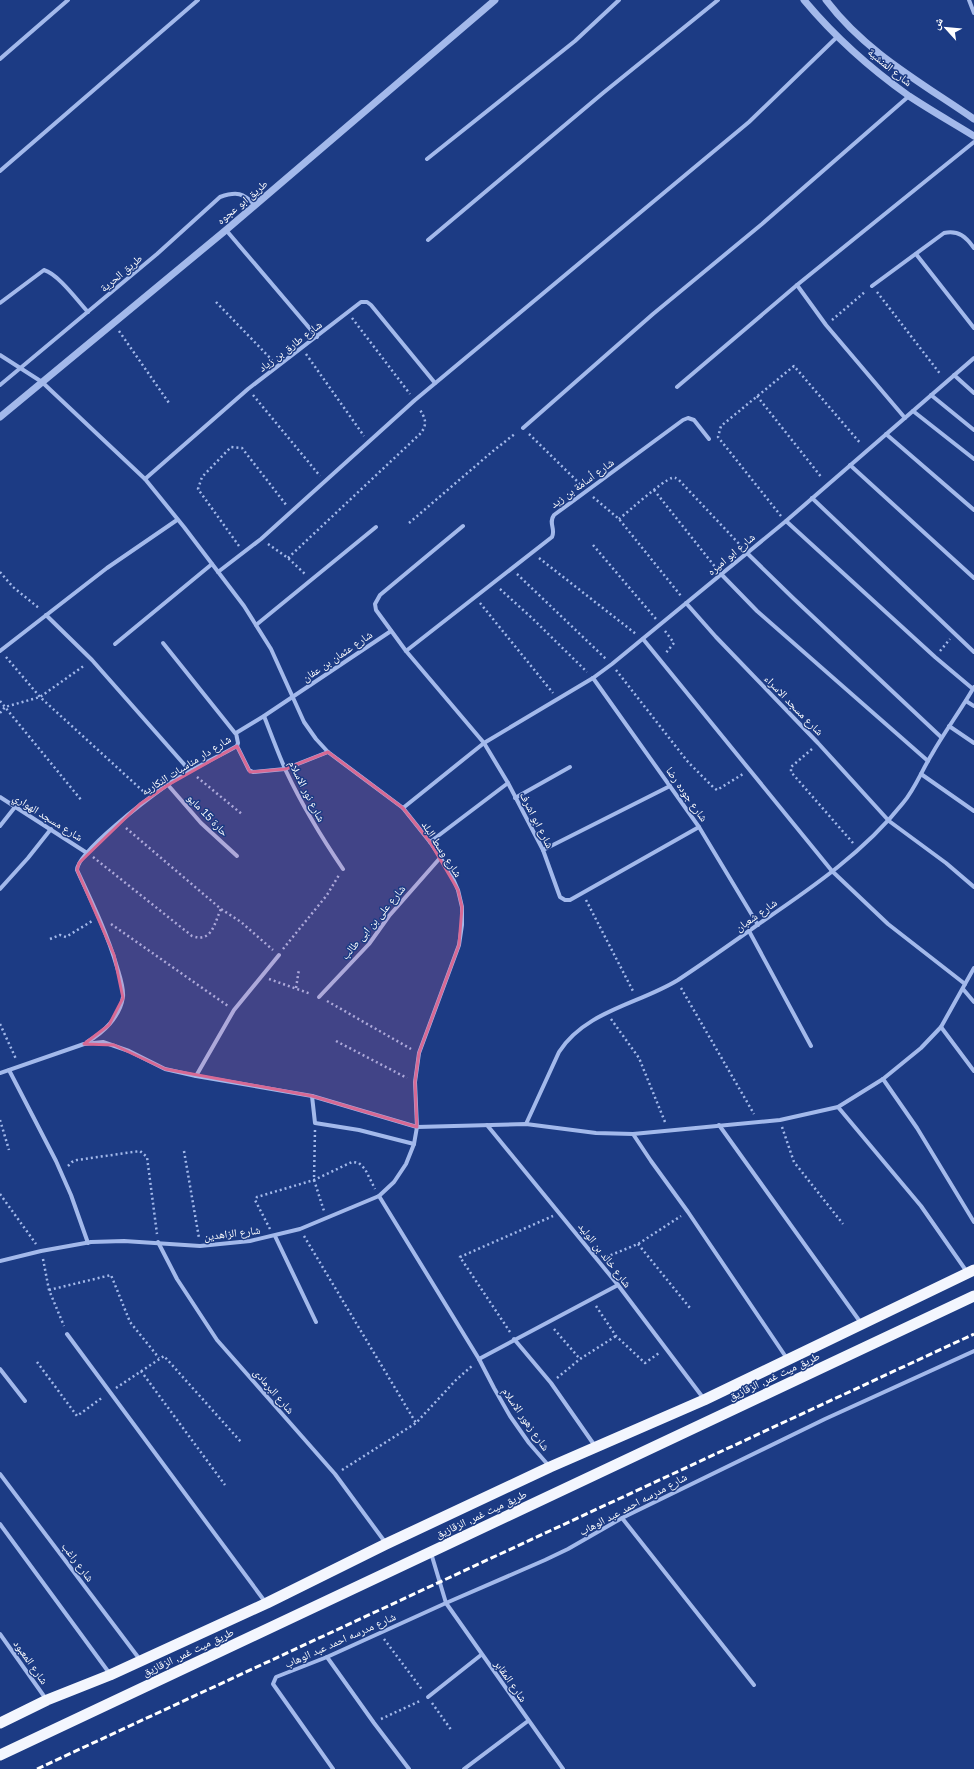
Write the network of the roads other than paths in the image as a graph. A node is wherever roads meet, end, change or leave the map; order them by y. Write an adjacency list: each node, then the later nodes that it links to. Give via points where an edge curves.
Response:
1 (68, 0): 11 (street)
2 (198, 0): 17 (street)
3 (495, 0): 18 (street, طريق ابو عجوه)
4 (619, 0): 16 (street, via 574,41)
5 (718, 0): 20 (street)
6 (804, 0): 10 (street, شارع المنشية)
7 (969, 0): 9 (street)
8 (830, 1): 13 (street, شارع المنشية, via 866,42 888,61)
9 (974, 14)
10 (837, 37): 12 (street, شارع المنشية); 34 (street, via 749,122)
11 (0, 59)
12 (909, 96): 14 (street, شارع المنشية); 42 (street)
13 (974, 119)
14 (974, 136)
15 (974, 142): 23 (street)
16 (427, 159)
17 (0, 171)
18 (256, 205): 19 (street, طريق ابو عجوه); 26 (street, طريق الحرية, via 246,196 237,193 220,197)
19 (226, 230): 28 (street); 33 (street, طريق ابو عجوه)
20 (428, 240)
21 (974, 248): 22 (street, via 965,237 950,231 944,232)
22 (916, 254): 24 (street); 27 (street)
23 (798, 284): 36 (street); 41 (street, via 826,325)
24 (872, 286)
25 (0, 303): 26 (street, via 44,270 49,271)
26 (88, 312): 31 (street, طريق الحرية)
27 (974, 328)
28 (317, 337): 34 (street, شارع طارق بن زياد, via 361,302 369,303); 48 (street, شارع طارق بن زياد, via 248,389)
29 (0, 356): 31 (street, شارع وسط البلد)
30 (974, 358): 32 (street, شارع ابو اميره)
31 (20, 368): 33 (street, شارع وسط البلد); 35 (street, طريق الحرية)
32 (954, 376): 37 (street); 38 (street, شارع ابو اميره)
33 (42, 382): 40 (street, طريق ابو عجوه); 48 (street, شارع وسط البلد)
34 (435, 383): 57 (street, via 261,540)
35 (0, 385)
36 (677, 387)
37 (974, 393)
38 (931, 395): 39 (street, شارع ابو اميره); 43 (street)
39 (913, 411): 41 (street, شارع ابو اميره); 46 (street)
40 (0, 417)
41 (905, 418): 44 (street, شارع ابو اميره)
42 (523, 428)
43 (974, 430)
44 (886, 434): 47 (street, شارع ابو اميره); 50 (street)
45 (709, 440): 68 (street, شارع أسامة بن زيد, via 694,420 686,419 554,515 551,523 553,535)
46 (974, 459)
47 (850, 465): 49 (street, شارع ابو اميره); 59 (street)
48 (144, 479): 51 (street, شارع وسط البلد)
49 (812, 498): 52 (street, شارع ابو اميره); 69 (street)
50 (974, 510)
51 (177, 520): 56 (street, شارع وسط البلد); 61 (street, via 107,568)
52 (786, 521): 55 (street, شارع ابو اميره); 71 (street, via 935,657)
53 (463, 526): 63 (street, شارع ابو اشرف, via 380,595 376,610)
54 (376, 527): 62 (street)
55 (747, 553): 58 (street, شارع ابو اميره); 78 (street)
56 (212, 564): 57 (street, شارع وسط البلد); 66 (street)
57 (218, 572): 62 (street, شارع وسط البلد)
58 (721, 574): 60 (street, شارع ابو اميره); 83 (street, via 757,611)
59 (974, 578)
60 (686, 603): 64 (street, شارع ابو اميره); 96 (street, شارع مسجد الاسراء)
61 (46, 615): 67 (street); 86 (street, via 92,660)
62 (256, 626): 72 (street, شارع وسط البلد, via 271,649)
63 (390, 631): 68 (street, شارع ابو اشرف); 72 (street, شارع عثمان بن عفان)
64 (643, 639): 70 (street, شارع ابو اميره); 106 (street)
65 (163, 643): 77 (street)
66 (115, 644)
67 (0, 651)
68 (406, 651): 79 (street, شارع ابو اشرف)
69 (974, 652)
70 (593, 678): 79 (street, شارع ابو اميره); 90 (street, شارع جوده رضا)
71 (973, 688): 73 (street, شارع شعبان)
72 (293, 697): 75 (street, شارع دار مناسبات النكاريه); 82 (street, شارع وسط البلد, via 304,722)
73 (966, 701): 74 (street); 76 (street, شارع شعبان)
74 (974, 706)
75 (264, 716): 77 (street, شارع دار مناسبات النكاريه); 85 (street, شارع نور الاسلام)
76 (949, 726): 78 (street, شارع شعبان); 80 (street)
77 (235, 733): 81 (street, شارع دار مناسبات النكاريه)
78 (941, 737): 83 (street, شارع شعبان)
79 (484, 743): 88 (street, شارع ابو اشرف); 94 (street, شارع ابو اميره)
80 (974, 743)
81 (237, 746): 85 (street, via 251,772); 86 (street, شارع دار مناسبات النكاريه)
82 (328, 752): 85 (street); 94 (street, شارع وسط البلد)
83 (928, 761): 87 (street, شارع شعبان)
84 (570, 766): 92 (street)
85 (285, 769): 105 (street, شارع نور الاسلام, via 312,820)
86 (190, 771): 89 (street, شارع دار مناسبات النكاريه)
87 (921, 774): 95 (street); 96 (street, شارع شعبان, via 905,802)
88 (508, 783): 92 (street, شارع ابو اشرف); 100 (street)
89 (168, 785): 102 (street, شارع دار مناسبات النكاريه, via 120,822); 103 (street, حارة 15 مايو, via 201,823)
90 (670, 786): 98 (street, شارع جوده رضا); 101 (street)
91 (0, 797): 93 (street, شارع مسجد الهواري)
92 (515, 798): 101 (street, شارع ابو اشرف)
93 (16, 807): 97 (street); 99 (street, شارع مسجد الهواري)
94 (403, 808): 100 (street, شارع وسط البلد)
95 (974, 811)
96 (888, 821): 106 (street, شارع شعبان); 107 (street, شارع مسجد الاسراء)
97 (0, 826)
98 (699, 827): 101 (street, شارع ابو اشرف, via 570,900 560,896); 109 (street, شارع جوده رضا)
99 (51, 829): 102 (street, شارع مسجد الهواري); 108 (street)
100 (430, 842): 104 (street, شارع وسط البلد)
101 (543, 850)
102 (87, 853): 118 (street, شارع دار مناسبات النكاريه, via 78,863 77,870 99,916 115,961 123,998 109,1025 98,1036)
103 (237, 856)
104 (440, 858): 115 (street, شارع على بن ابى طالب, via 389,916 369,944); 130 (street, شارع وسط البلد, via 458,890 462,924 457,951 419,1053 416,1082)
105 (343, 869)
106 (832, 872): 109 (street, شارع شعبان); 113 (street, via 888,924)
107 (974, 887)
108 (0, 889)
109 (758, 925): 110 (street, شارع شعبان)
110 (749, 931): 119 (street); 127 (street, شارع شعبان, via 677,980 577,1030 559,1052)
111 (279, 955): 123 (street, via 234,1010)
112 (974, 968): 113 (street)
113 (965, 984): 114 (street)
114 (963, 989): 116 (street); 117 (street)
115 (319, 997)
116 (974, 1002)
117 (942, 1028): 121 (street); 124 (street)
118 (84, 1044): 120 (street); 123 (street, via 94,1042 114,1045 165,1069)
119 (811, 1046)
120 (9, 1070): 122 (street); 137 (street, via 56,1161)
121 (974, 1071)
122 (0, 1073)
123 (196, 1076): 125 (street)
124 (884, 1079): 126 (street); 134 (street)
125 (312, 1096): 130 (street); 132 (street, via 315,1123 359,1130)
126 (838, 1107): 129 (street, via 780,1120); 139 (street, via 921,1206)
127 (526, 1124): 128 (street); 131 (street, via 596,1133)
128 (487, 1125): 130 (street); 140 (street, شارع خالد بن الوليد)
129 (718, 1125): 131 (street); 143 (street)
130 (417, 1127): 132 (street, شارع الزاهدين)
131 (633, 1134): 148 (street)
132 (414, 1144): 133 (street, شارع الزاهدين, via 406,1164 394,1182)
133 (379, 1196): 135 (street, شارع الزاهدين, via 327,1219); 147 (street, شارع زهور الاسلام)
134 (974, 1222)
135 (275, 1236): 136 (street, شارع الزاهدين, via 225,1245 200,1246); 142 (street)
136 (158, 1242): 137 (street, شارع الزاهدين); 157 (street, شارع البرمادى, via 177,1279 217,1340 335,1474)
137 (88, 1243): 138 (street, شارع الزاهدين)
138 (0, 1261)
139 (971, 1272): 143 (highway, طريق ميت غمر, الزقازيق)
140 (618, 1284): 145 (street); 150 (street, شارع خالد بن الوليد)
141 (974, 1296): 158 (highway, طريق ميت غمر, الزقازيق)
142 (316, 1322)
143 (862, 1324): 148 (highway, طريق ميت غمر, الزقازيق)
144 (67, 1334): 160 (street)
145 (514, 1340): 147 (street); 152 (street, via 551,1383)
146 (974, 1351): 155 (street, شارع مدرسه احمد عبد الوهاب, via 825,1419)
147 (480, 1359): 153 (street, شارع زهور الاسلام, via 510,1416)
148 (788, 1360): 150 (highway, طريق ميت غمر, الزقازيق)
149 (0, 1369): 151 (street)
150 (704, 1400): 152 (highway, طريق ميت غمر, الزقازيق)
151 (25, 1401)
152 (597, 1447): 153 (highway, طريق ميت غمر, الزقازيق)
153 (550, 1468): 157 (highway, طريق ميت غمر, الزقازيق)
154 (0, 1474): 164 (street, شارع راغب)
155 (622, 1518): 159 (street, شارع مدرسه احمد عبد الوهاب, via 545,1560); 166 (street)
156 (0, 1524): 165 (street)
157 (386, 1544): 160 (highway, طريق ميت غمر, الزقازيق)
158 (431, 1552): 159 (street, شارع المقابر); 171 (highway, طريق ميت غمر, الزقازيق)
159 (446, 1602): 162 (street, شارع المقابر); 163 (street, شارع مدرسه احمد عبد الوهاب)
160 (267, 1604): 164 (highway, طريق ميت غمر, الزقازيق)
161 (0, 1634): 168 (street, شارع المعبود)
162 (481, 1655): 167 (street); 169 (street, شارع المقابر)
163 (327, 1657): 172 (street, شارع مدرسه احمد عبد الوهاب, via 276,1677 273,1684); 173 (street)
164 (141, 1661): 165 (highway, طريق ميت غمر, الزقازيق)
165 (110, 1675): 168 (highway, طريق ميت غمر, الزقازيق)
166 (754, 1685)
167 (428, 1697)
168 (47, 1700): 170 (highway, طريق ميت غمر, الزقازيق)
169 (528, 1721): 174 (street); 175 (street, شارع المقابر)
170 (0, 1723)
171 (0, 1755)
172 (333, 1769)
173 (409, 1769)
174 (464, 1769)
175 (563, 1769)

